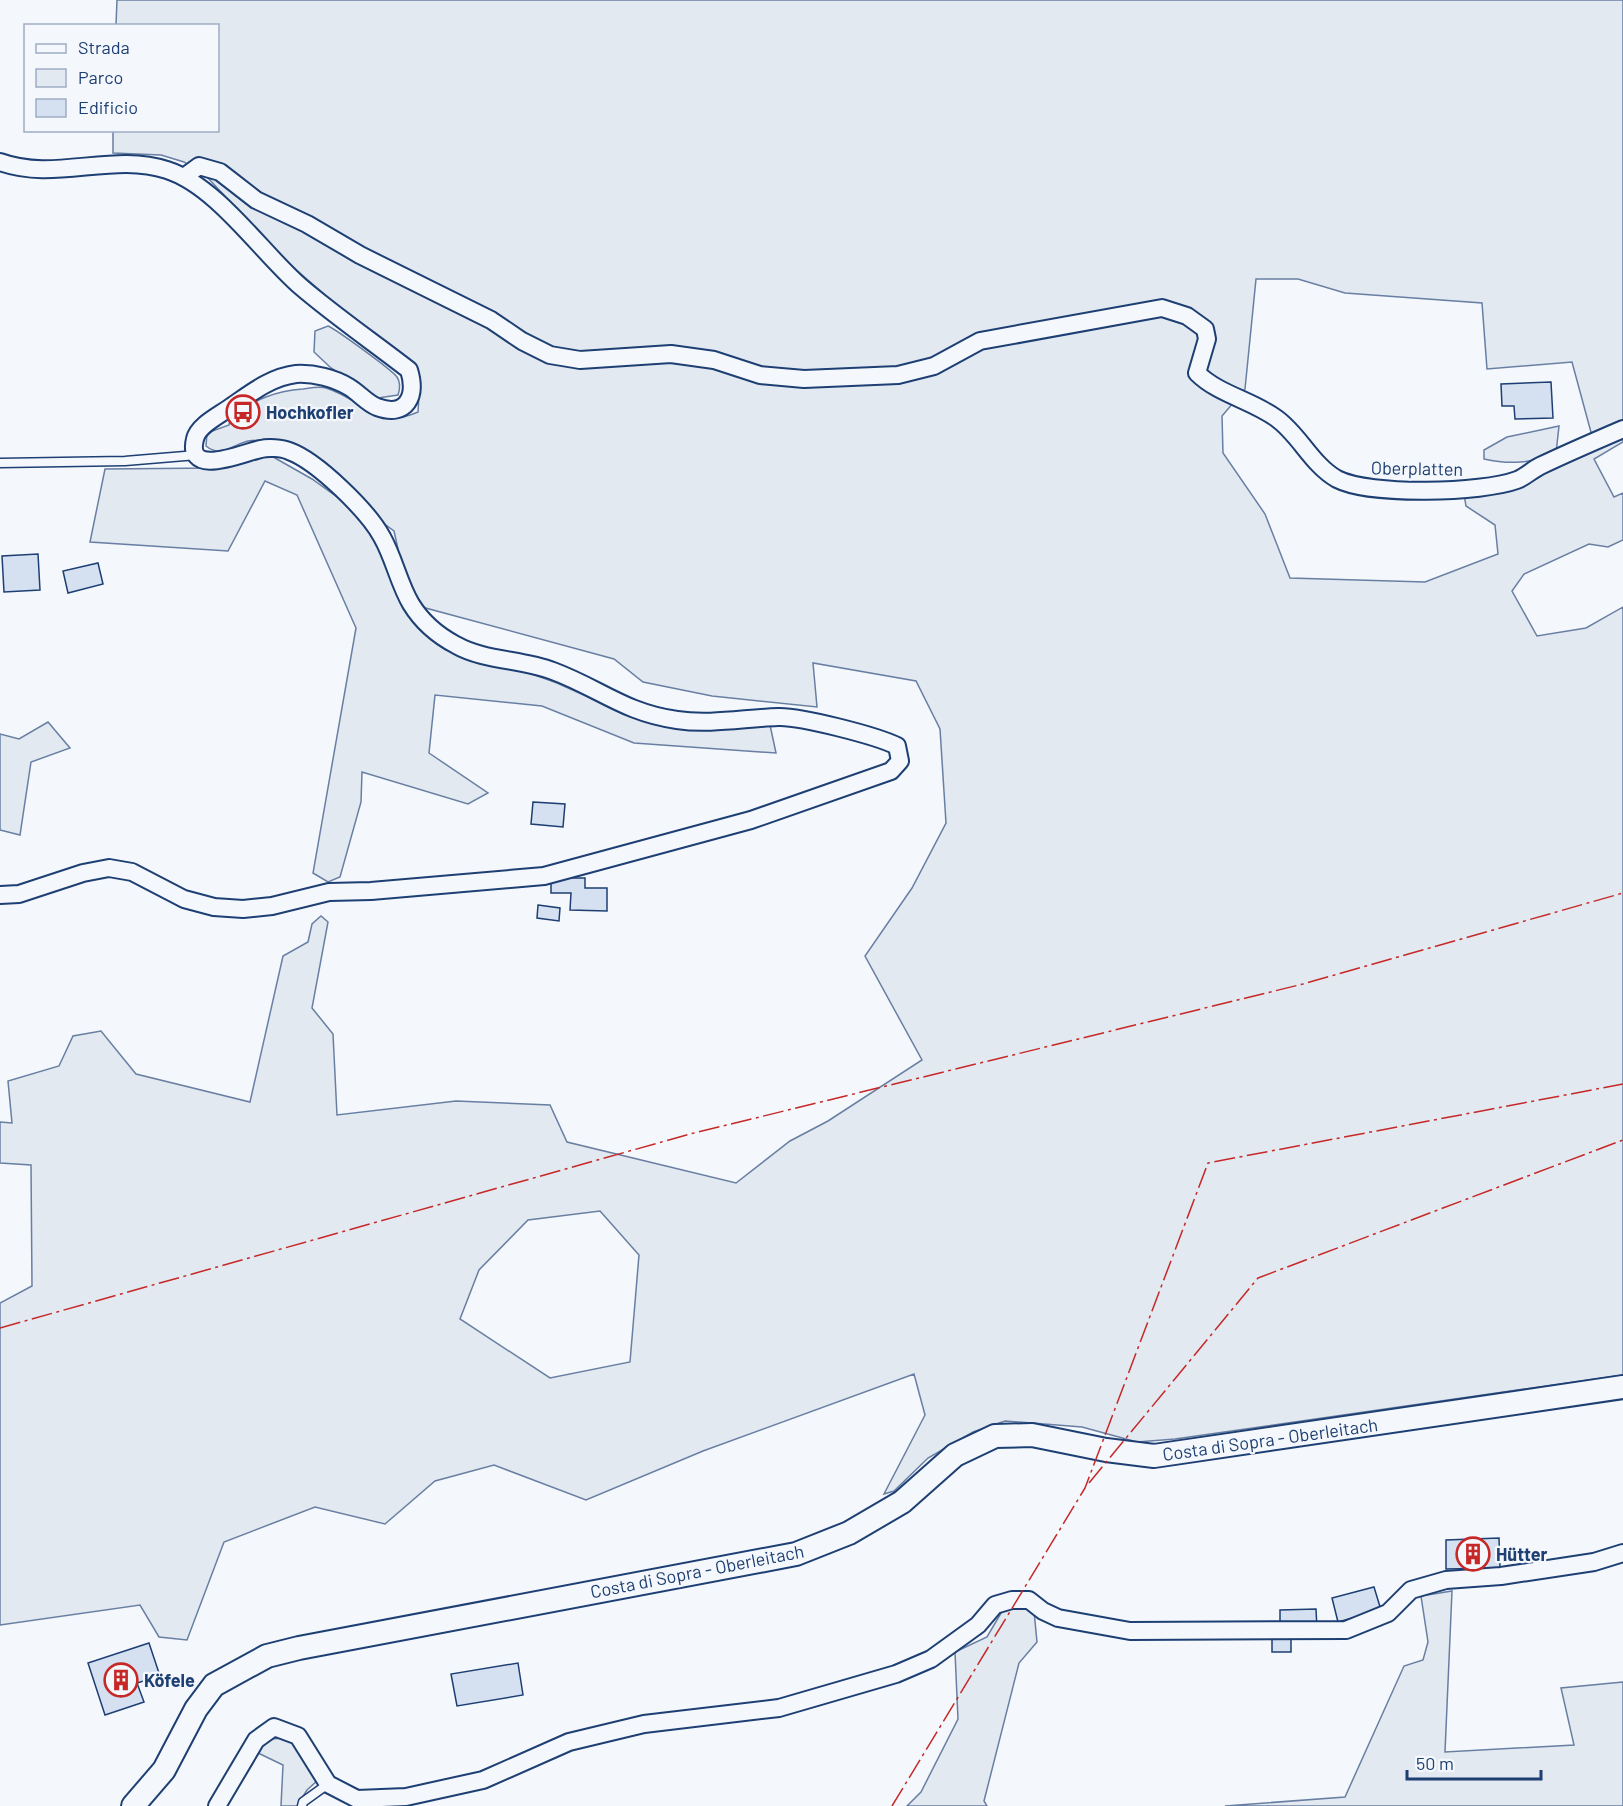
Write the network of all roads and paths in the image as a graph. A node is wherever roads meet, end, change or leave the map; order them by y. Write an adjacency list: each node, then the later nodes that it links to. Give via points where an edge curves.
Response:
1 (0, 162): 2 (street, via 38,170 144,164)
2 (184, 177): 3 (street, Oberplatten, via 199,166 220,172 256,200 491,320 550,355 579,360 671,354 714,360 760,375 804,379 898,375 934,366 980,341 1162,308 1187,316 1205,329 1207,339 1197,373 1208,384 1276,418 1325,470 1354,485 1435,490 1493,487 1519,479); 4 (street, via 222,207 300,286 409,370 413,383 412,397 403,407 391,409 376,406 348,387 322,376 296,374 276,379 203,427 195,435)
3 (1623, 429)
4 (198, 455): 5 (lane, via 125,461); 6 (street, via 210,462 263,448 289,451 316,469 368,516 382,537 411,603 430,629 458,647 556,672 644,714 679,721 782,717 810,721 884,739 897,746 900,761 891,771 751,820 544,876 329,892 243,909 184,899 132,872 110,868 19,894)
5 (0, 463)
6 (0, 895)
7 (1623, 1387): 10 (main road, Costa di Sopra - Oberleitach, via 1154,1456 1032,1435 995,1436 955,1455 902,1502 849,1533 796,1554 267,1656 214,1684 164,1770)
8 (1623, 1552): 9 (street, via 1570,1566 1446,1580 1411,1590 1388,1613 1346,1630 1130,1631 1058,1618 1029,1600 1012,1600 995,1605 978,1625 931,1659 896,1674 779,1708 644,1724 569,1742 483,1780 406,1797 357,1799)
9 (328, 1784): 11 (street, via 298,1736 274,1727 256,1740); 12 (lane)
10 (133, 1806)
11 (217, 1806)
12 (302, 1806)

